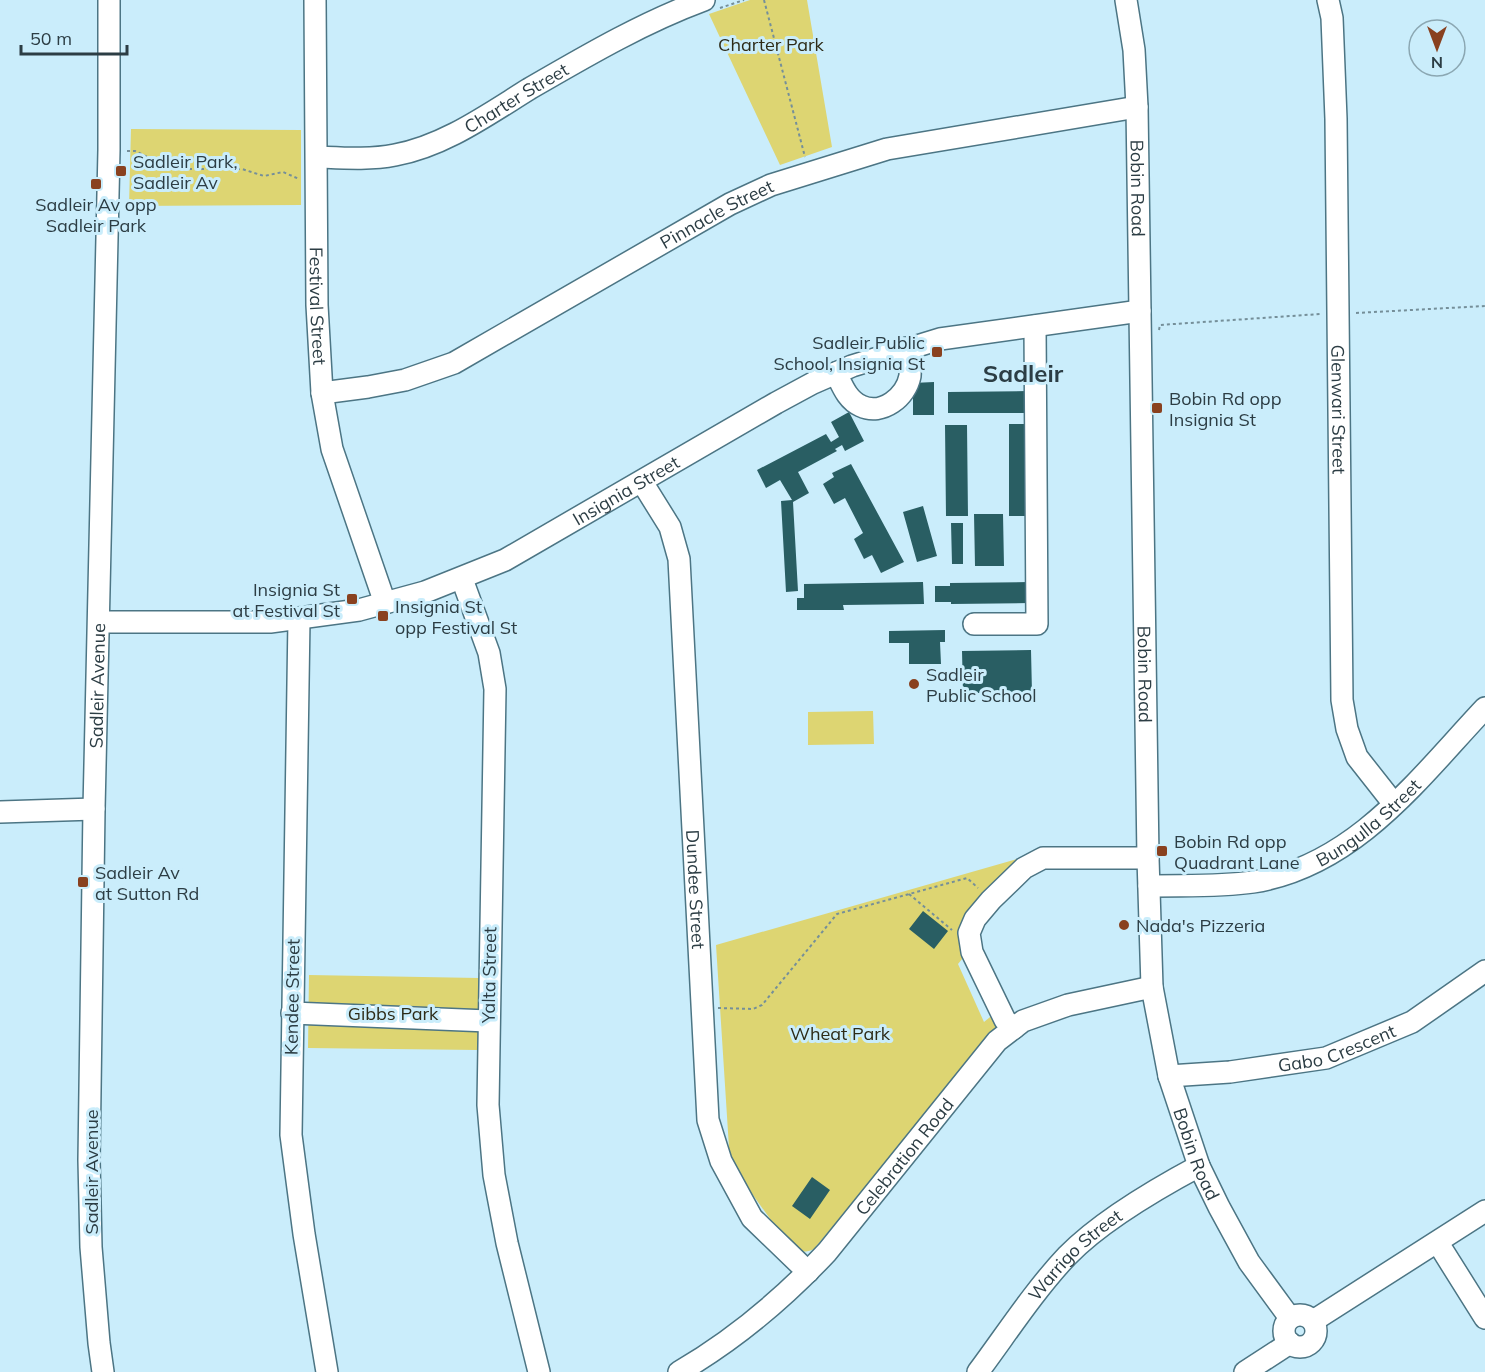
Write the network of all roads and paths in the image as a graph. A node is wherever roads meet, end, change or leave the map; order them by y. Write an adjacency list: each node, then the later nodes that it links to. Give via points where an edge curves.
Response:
1 (109, 0): 25 (street, Sadleir Avenue)
2 (315, 0): 9 (street, Festival Street)
3 (704, 0): 9 (street, Charter Street, via 617,39 430,145 395,155)
4 (764, 0): 10 (path)
5 (1126, 0): 7 (street, Bobin Road)
6 (1328, 0): 28 (street, Glenwari Street, via 1336,119 1342,700 1357,758)
7 (1137, 107): 13 (street, Bobin Road); 20 (street, Pinnacle Street, via 887,149 771,185 730,204 454,363 405,380)
8 (127, 151): 11 (path, via 173,169 242,169 264,176 283,172)
9 (318, 157): 20 (street, Festival Street, via 317,305)
10 (806, 162)
11 (299, 178)
12 (1485, 306): 14 (path)
13 (1140, 311): 16 (street, Insignia Street); 31 (street, Bobin Road)
14 (1352, 313)
15 (1324, 314): 17 (path, via 1161,325)
16 (1035, 326): 18 (street, Insignia Street, via 940,339); 26 (street, via 1037,624)
17 (1156, 336)
18 (907, 348): 19 (street, Insignia Street); 19 (street, via 910,375 903,393 890,405 873,410 860,406 847,395)
19 (836, 373): 21 (street, Insignia Street, via 776,403)
20 (322, 393): 23 (street, Festival Street, via 332,449)
21 (642, 482): 22 (street, Insignia Street, via 505,560); 38 (street, Dundee Street, via 670,527 679,559)
22 (462, 579): 23 (street, Insignia Street); 40 (street, Yalta Street, via 489,653 495,689)
23 (385, 603): 24 (street, Insignia Street)
24 (299, 619): 25 (street, Insignia Street, via 241,623); 39 (street, Kendee Street)
25 (100, 622): 29 (street, Sadleir Avenue)
26 (974, 624)
27 (1485, 708): 28 (street, Bungulla Street)
28 (1394, 804): 32 (street, Bungulla Street, via 1357,838 1302,868 1239,884)
29 (94, 809): 30 (street); 52 (street, Sadleir Avenue, via 89,1160 92,1259)
30 (0, 812)
31 (1148, 858): 32 (street, Bobin Road); 34 (street, via 1043,858 1024,867)
32 (1149, 886): 37 (street, Bobin Road)
33 (909, 894): 34 (path, via 967,878); 35 (path, via 960,937); 38 (path, via 837,914 762,1005 753,1009)
34 (991, 900): 35 (street, via 975,919)
35 (970, 939): 41 (street, via 972,952 1005,1020)
36 (1485, 971): 42 (street, Gabo Crescent, via 1412,1023 1326,1058)
37 (1152, 987): 41 (street, Celebration Road, via 1068,1005); 42 (street, Bobin Road)
38 (702, 1008): 47 (street, Dundee Street, via 708,1120 721,1161 752,1218)
39 (292, 1013): 40 (street); 53 (street, Kendee Street, via 291,1135)
40 (488, 1021): 54 (street, Yalta Street, via 488,1105 494,1175)
41 (1014, 1028): 47 (street, Celebration Road, via 997,1041)
42 (1169, 1076): 43 (street, Bobin Road)
43 (1199, 1166): 48 (street, Bobin Road, via 1250,1262); 56 (street, Warrigo Street, via 1085,1239 1051,1275)
44 (1485, 1211): 50 (street)
45 (1485, 1227): 46 (street)
46 (1443, 1251): 49 (street); 50 (street)
47 (808, 1272): 55 (street, Celebration Road, via 764,1313)
48 (1290, 1318): 50 (street, via 1304,1315); 51 (street, via 1285,1333)
49 (1485, 1318)
50 (1315, 1326): 51 (street, via 1308,1345)
51 (1290, 1343): 57 (street)
52 (103, 1372)
53 (327, 1372)
54 (539, 1372)
55 (679, 1372)
56 (978, 1372)
57 (1245, 1372)

